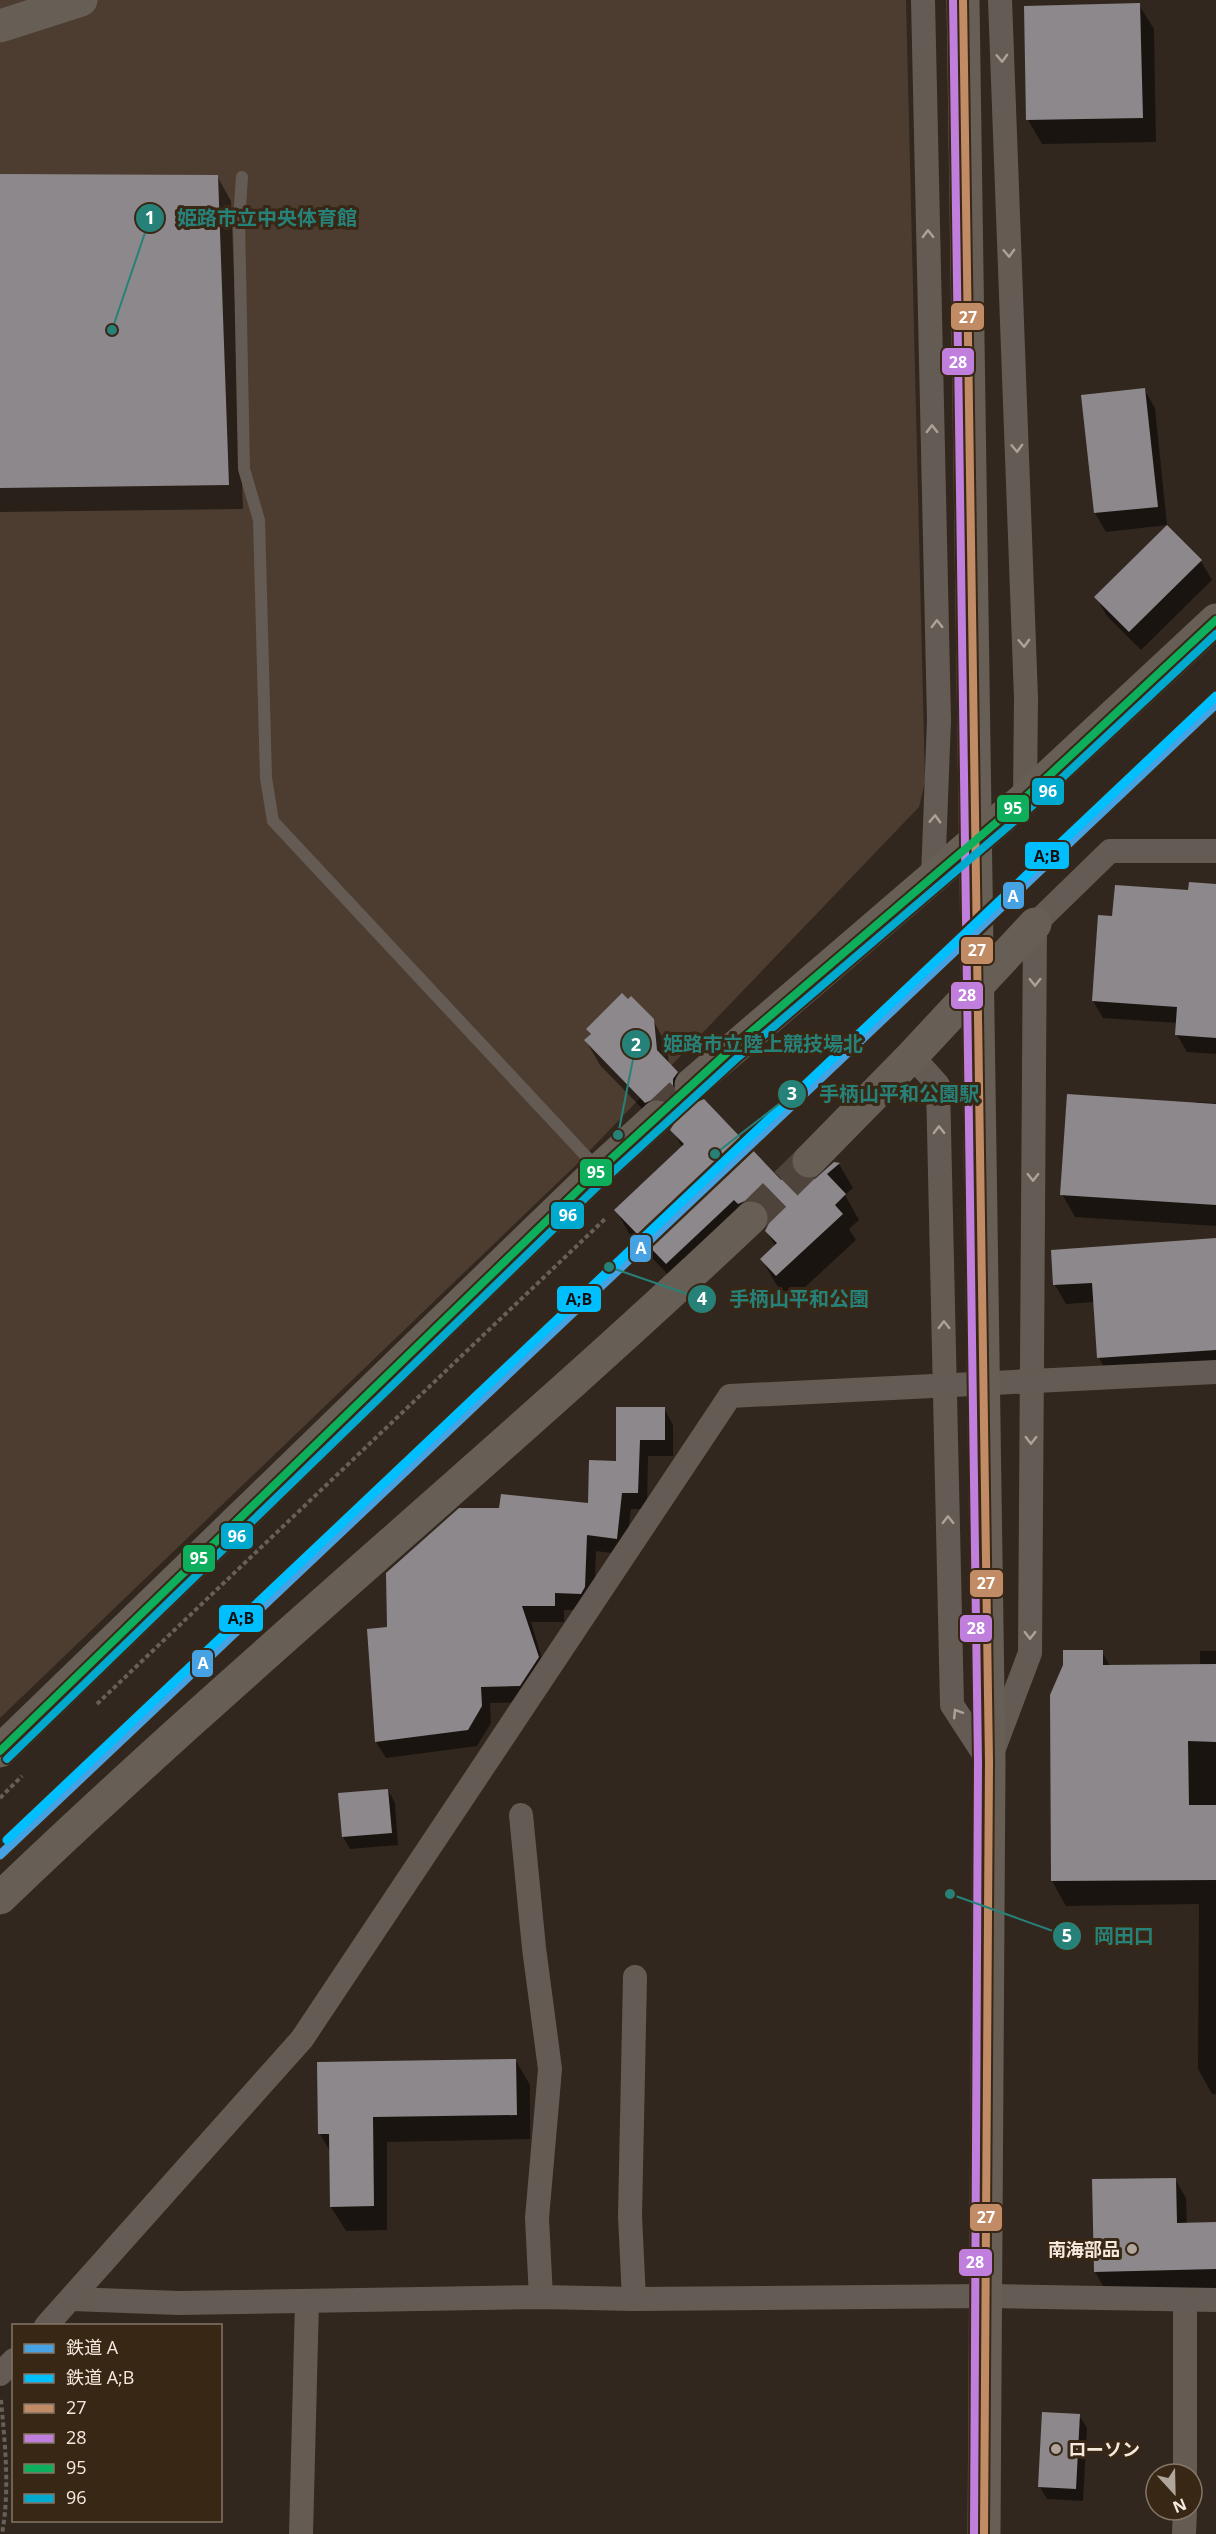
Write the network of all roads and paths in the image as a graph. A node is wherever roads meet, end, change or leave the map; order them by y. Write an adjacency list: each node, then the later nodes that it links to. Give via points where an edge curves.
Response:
1 (81, 0): 5 (street)
2 (923, 0): 10 (street, one-way to 2, via 939,720)
3 (963, 0): 24 (street)
4 (1000, 0): 8 (street, one-way to 8, via 1025,686)
5 (0, 26)
6 (242, 177): 16 (lane, via 238,221 244,469 259,520 266,778 273,820)
7 (1216, 620): 8 (street)
8 (1025, 798): 10 (street)
9 (1216, 851): 11 (street, via 1110,850)
10 (933, 877): 13 (street)
11 (1035, 924): 12 (street); 20 (street, one-way to 20)
12 (912, 1056): 15 (street); 21 (street, one-way to 12, via 938,1085)
13 (691, 1085)
14 (657, 1117): 16 (street)
15 (809, 1161)
16 (593, 1164): 23 (street)
17 (606, 1218): 22 (path)
18 (751, 1218): 28 (street, via 612,1347 98,1804)
19 (1216, 1372): 20 (street)
20 (1032, 1381): 21 (street); 24 (street, one-way to 24, via 1030,1653)
21 (946, 1384): 24 (street, one-way to 21, via 952,1705); 32 (street, via 730,1396 302,2039)
22 (95, 1706)
23 (0, 1751)
24 (989, 1762): 30 (street)
25 (26, 1773): 26 (path)
26 (0, 1797)
27 (521, 1815): 31 (street, via 550,2069 537,2218)
28 (0, 1898)
29 (635, 1977): 33 (street, via 630,2216)
30 (986, 2296): 33 (street); 35 (street); 44 (street)
31 (541, 2297): 33 (street); 36 (street)
32 (72, 2299): 36 (street); 37 (street)
33 (634, 2299)
34 (1216, 2300): 35 (street)
35 (1185, 2301): 41 (street)
36 (307, 2302): 43 (street)
37 (47, 2324)
38 (12, 2362): 39 (street)
39 (0, 2374)
40 (0, 2391): 42 (path, via 6,2468)
41 (1185, 2462)
42 (2, 2534)
43 (301, 2534)
44 (984, 2534)

